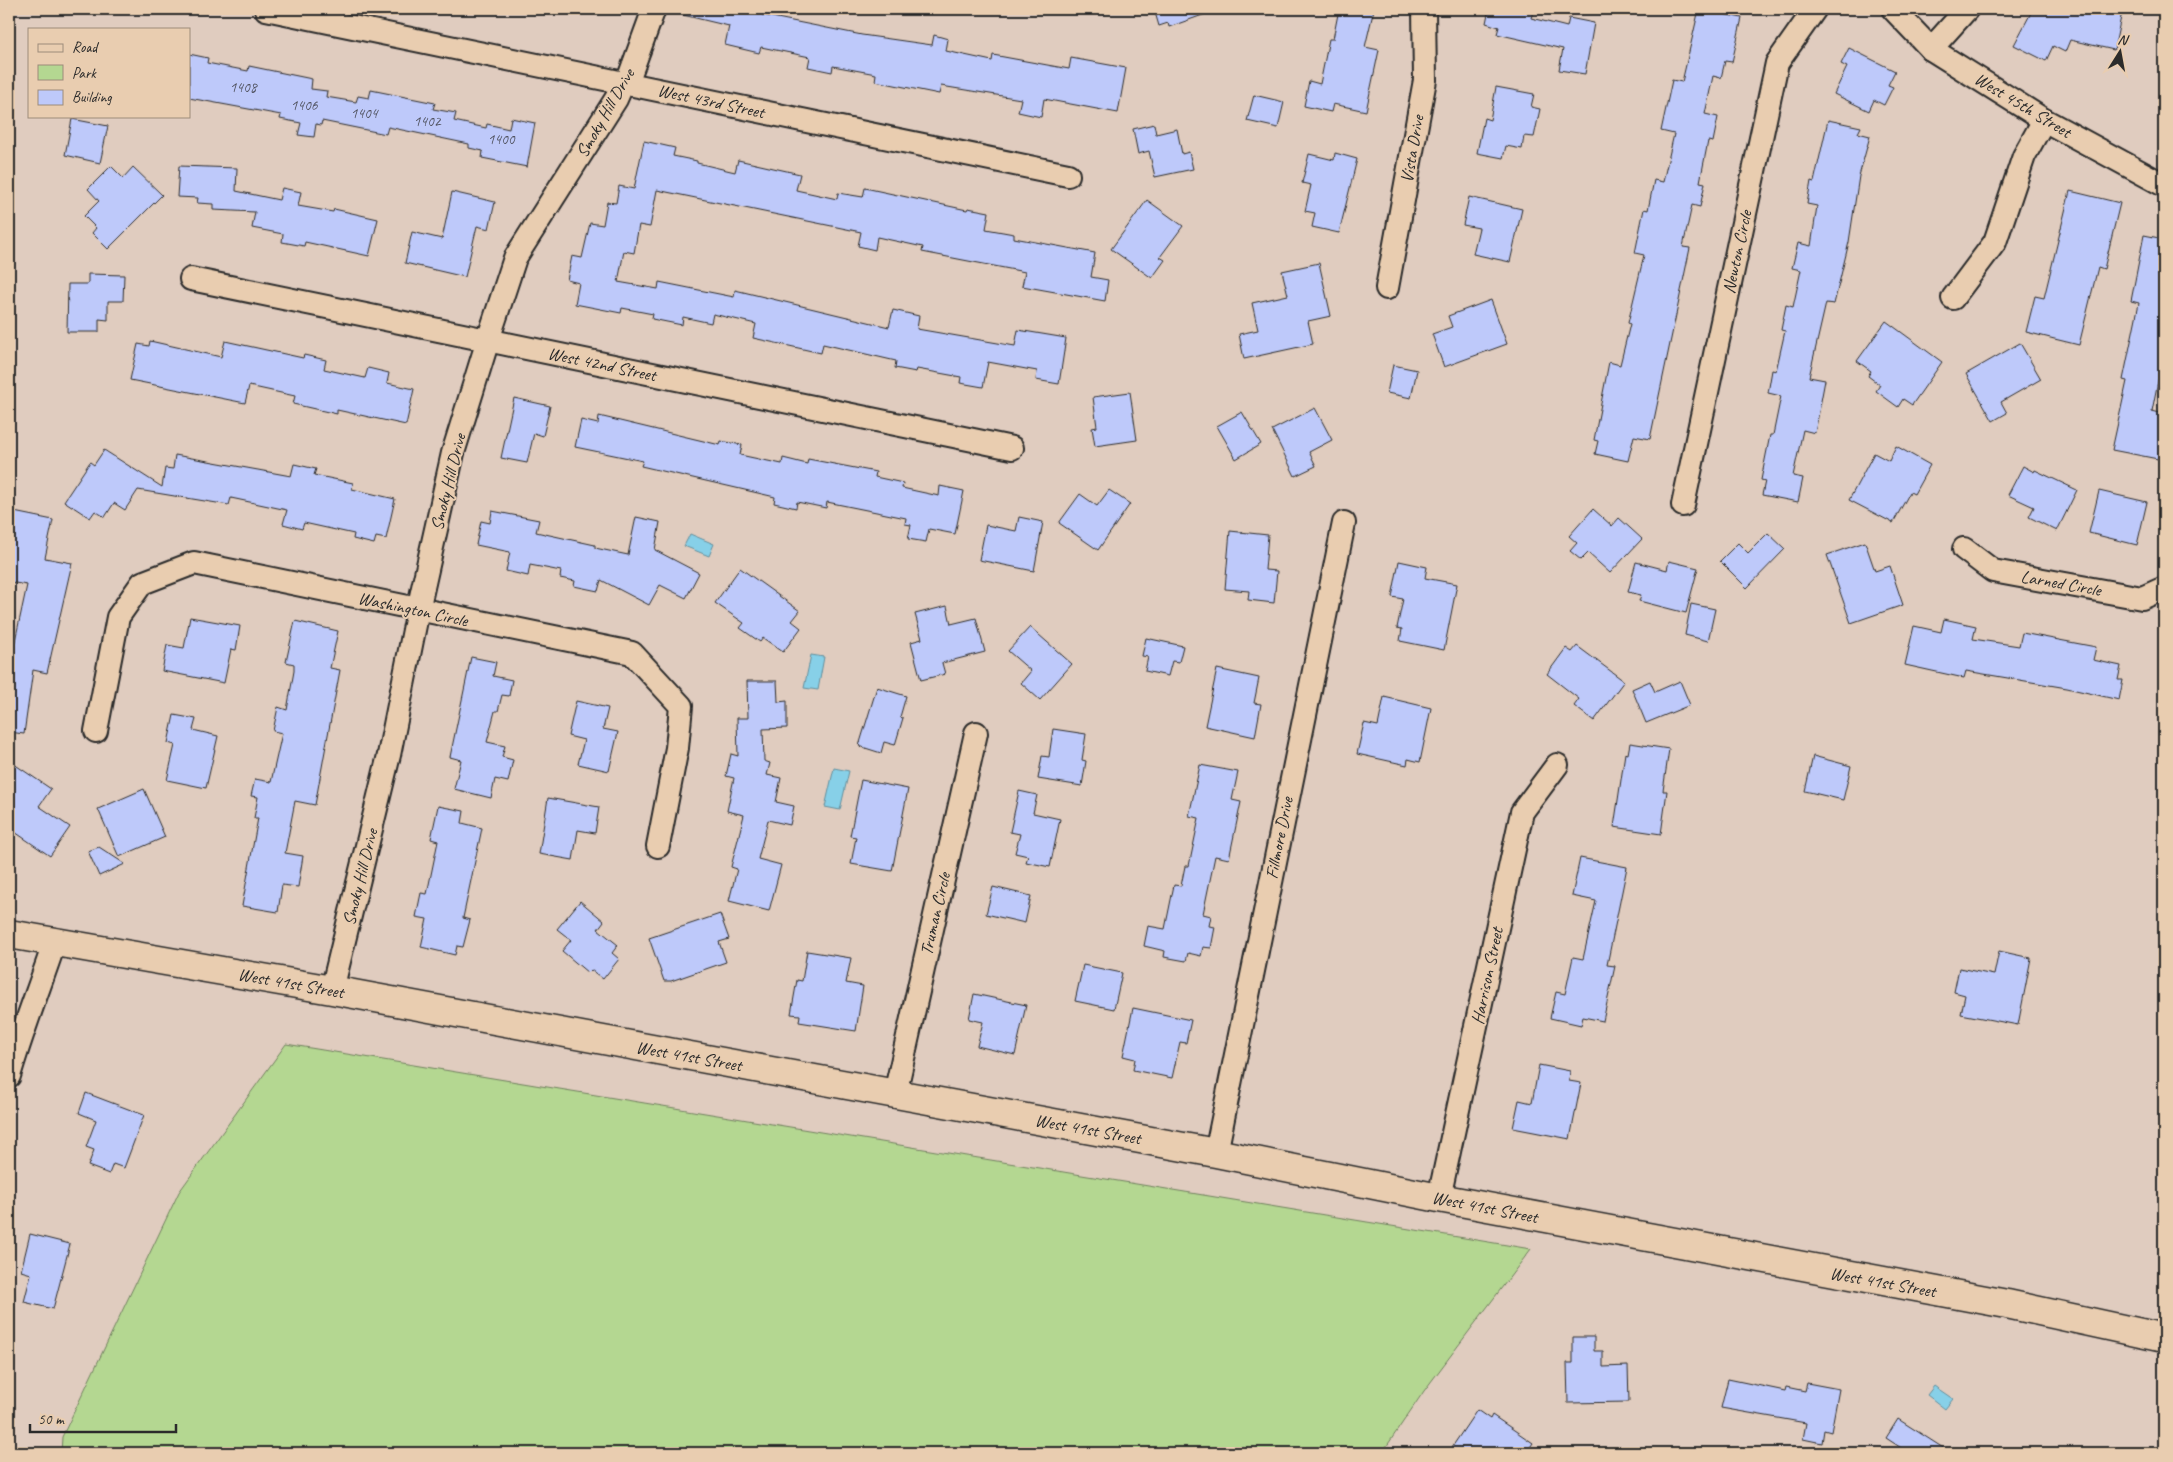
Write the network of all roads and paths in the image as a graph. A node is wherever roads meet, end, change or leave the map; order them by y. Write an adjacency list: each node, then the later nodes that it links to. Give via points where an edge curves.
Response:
1 (266, 9): 8 (street, West 43rd Street)
2 (654, 9): 8 (street, Smoky Hill Drive, via 626,83)
3 (1424, 9): 13 (street, Vista Drive, via 1425,80)
4 (1815, 9): 17 (street, Newton Circle, via 1777,64)
5 (1893, 9): 7 (street, West 45th Street)
6 (1967, 9): 7 (street)
7 (1931, 48): 9 (street, West 45th Street)
8 (623, 83): 10 (street, West 43rd Street); 15 (street, Smoky Hill Drive, via 616,100 515,258)
9 (2044, 120): 11 (street, West 45th Street); 14 (street, via 2024,156 1995,242)
10 (1068, 175)
11 (2164, 185)
12 (191, 279): 15 (street, West 42nd Street)
13 (1387, 288)
14 (1953, 298)
15 (488, 340): 16 (street, West 42nd Street); 21 (street, Smoky Hill Drive, via 453,452)
16 (1012, 448)
17 (1683, 505)
18 (1344, 523): 31 (street, Fillmore Drive)
19 (1964, 549): 20 (street, Larned Circle, via 1993,571 2142,598)
20 (2164, 588)
21 (418, 610): 22 (street, Washington Circle, via 194,563 142,583 118,618); 25 (street, Washington Circle, via 632,653 681,706 678,748); 28 (street, Smoky Hill Drive, via 389,755)
22 (96, 731)
23 (976, 733): 30 (street, Truman Circle)
24 (1557, 765): 32 (street, Harrison Street, via 1522,812)
25 (658, 846)
26 (9, 934): 27 (street, West 41st Street)
27 (55, 941): 28 (street, West 41st Street); 29 (street)
28 (332, 990): 30 (street, West 41st Street)
29 (9, 1076)
30 (896, 1094): 31 (street, West 41st Street)
31 (1216, 1153): 32 (street, West 41st Street)
32 (1438, 1198): 33 (street, West 41st Street, via 2007,1304)
33 (2164, 1338)

